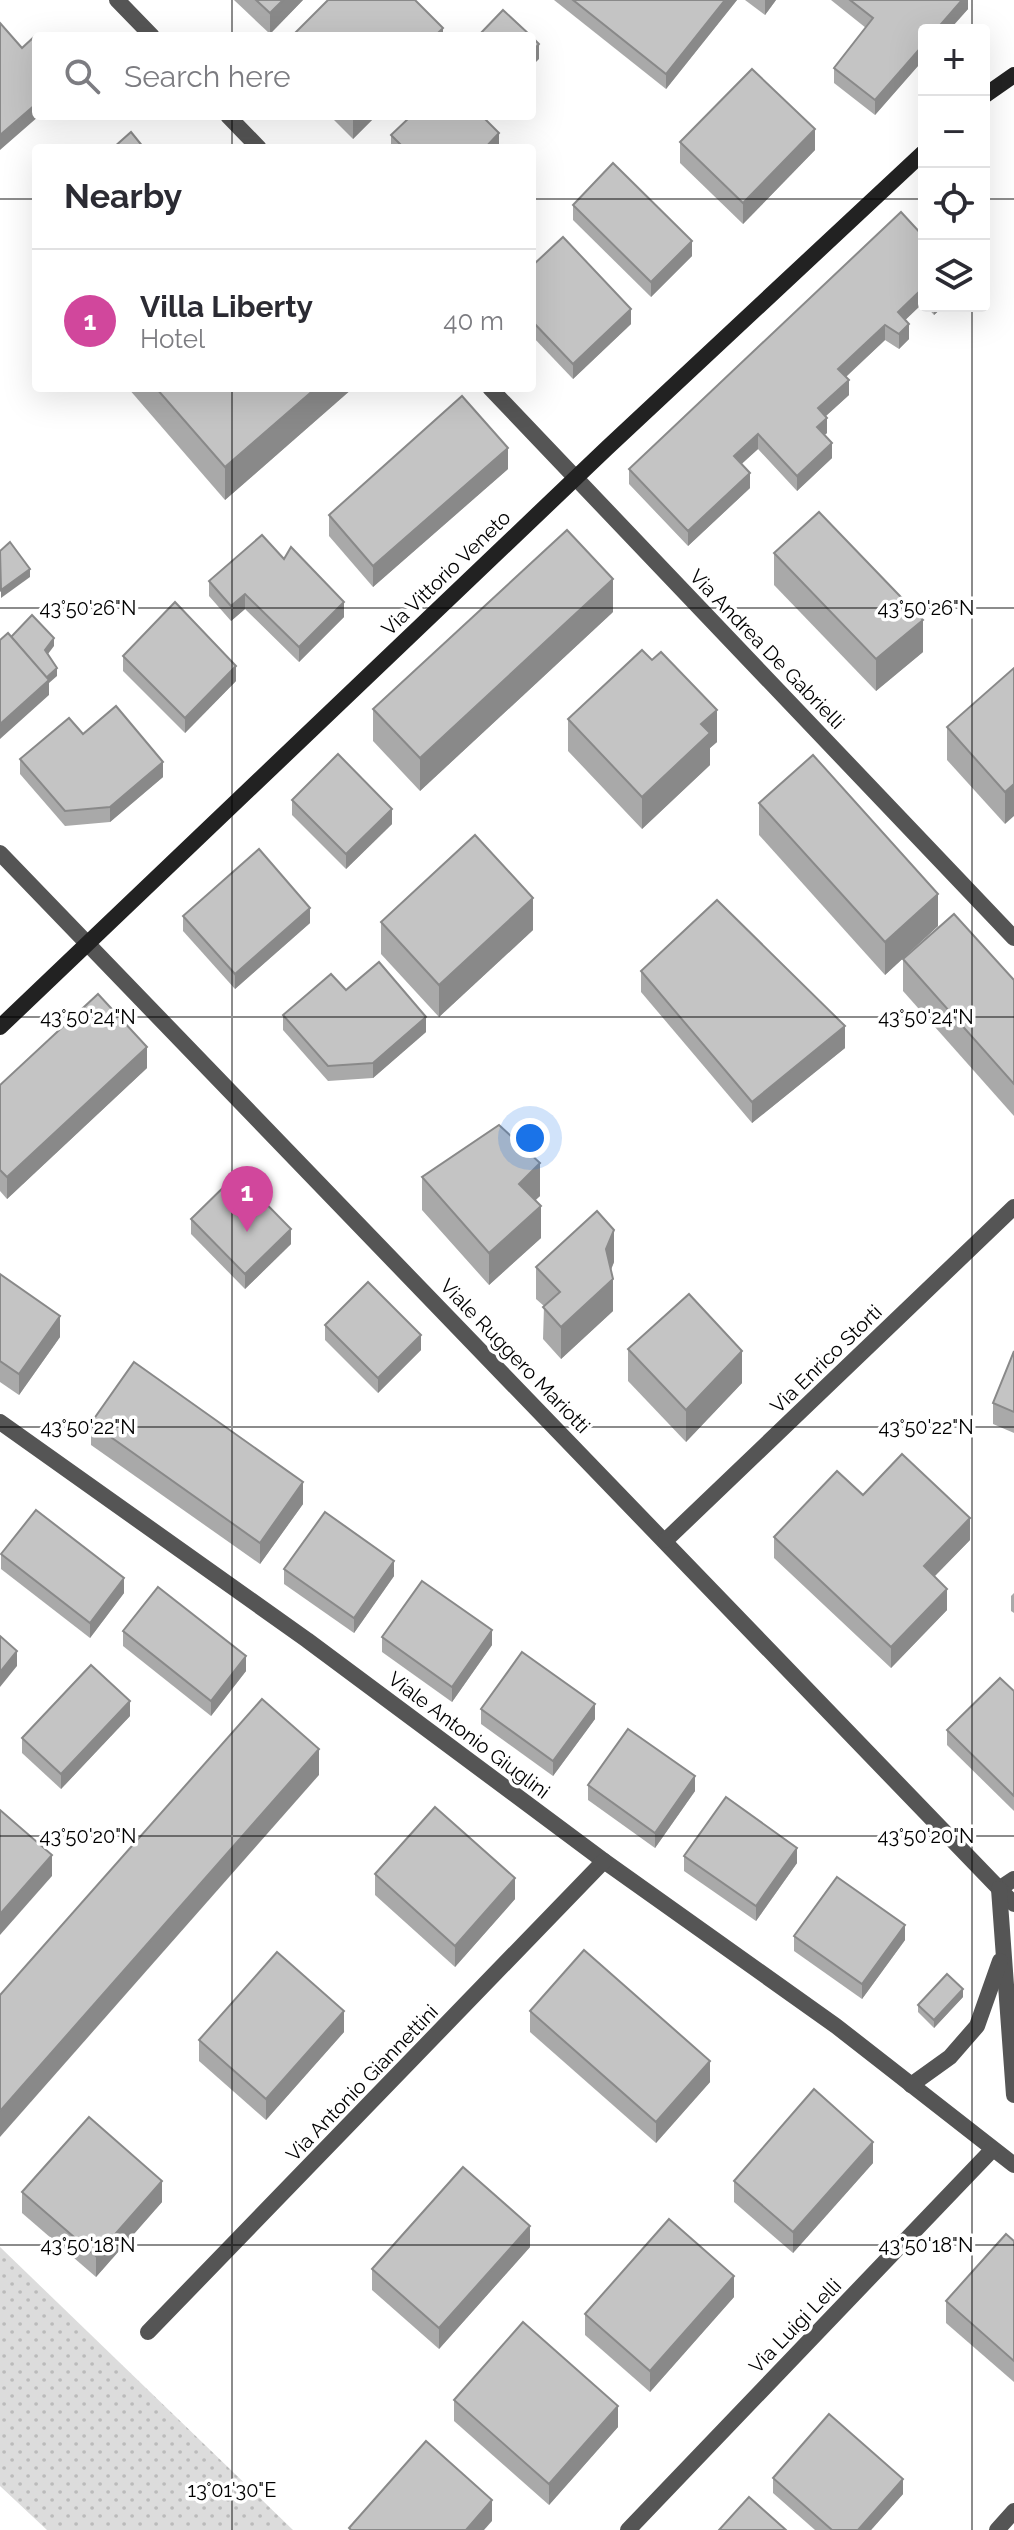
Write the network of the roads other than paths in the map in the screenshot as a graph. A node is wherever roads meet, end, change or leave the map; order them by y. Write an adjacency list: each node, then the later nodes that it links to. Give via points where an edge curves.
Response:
1 (117, 0): 2 (street)
2 (148, 32)
3 (1014, 75): 4 (street)
4 (990, 92)
5 (232, 120): 6 (street)
6 (255, 144)
7 (918, 158): 9 (street, Via Vittorio Veneto)
8 (494, 392): 9 (street, Via Andrea De Gabrielli)
9 (576, 477): 11 (street, Via Andrea De Gabrielli); 12 (street, Via Vittorio Veneto)
10 (0, 853): 12 (street, Viale Ruggero Mariotti)
11 (1014, 938)
12 (87, 943): 13 (street, Via Vittorio Veneto); 16 (street, Viale Ruggero Mariotti)
13 (0, 1027)
14 (1014, 1207): 16 (street, Via Enrico Storti)
15 (0, 1422): 17 (street, Viale Antonio Giuglini, via 307,1640)
16 (666, 1540): 19 (street, Viale Ruggero Mariotti)
17 (604, 1861): 22 (street, Viale Antonio Giuglini); 26 (street, Via Antonio Giannettini)
18 (1014, 1879): 19 (street)
19 (999, 1889): 20 (street, Viale Ruggero Mariotti); 21 (street)
20 (1014, 1904)
21 (1004, 1949): 22 (street, via 977,2026 950,2057); 23 (street)
22 (911, 2085): 24 (street, Viale Antonio Giuglini)
23 (1014, 2095)
24 (992, 2150): 25 (street, Viale Antonio Giuglini); 28 (street, Via Luigi Lelli)
25 (1014, 2165)
26 (148, 2332)
27 (1014, 2511): 29 (street)
28 (628, 2530)
29 (997, 2530)

